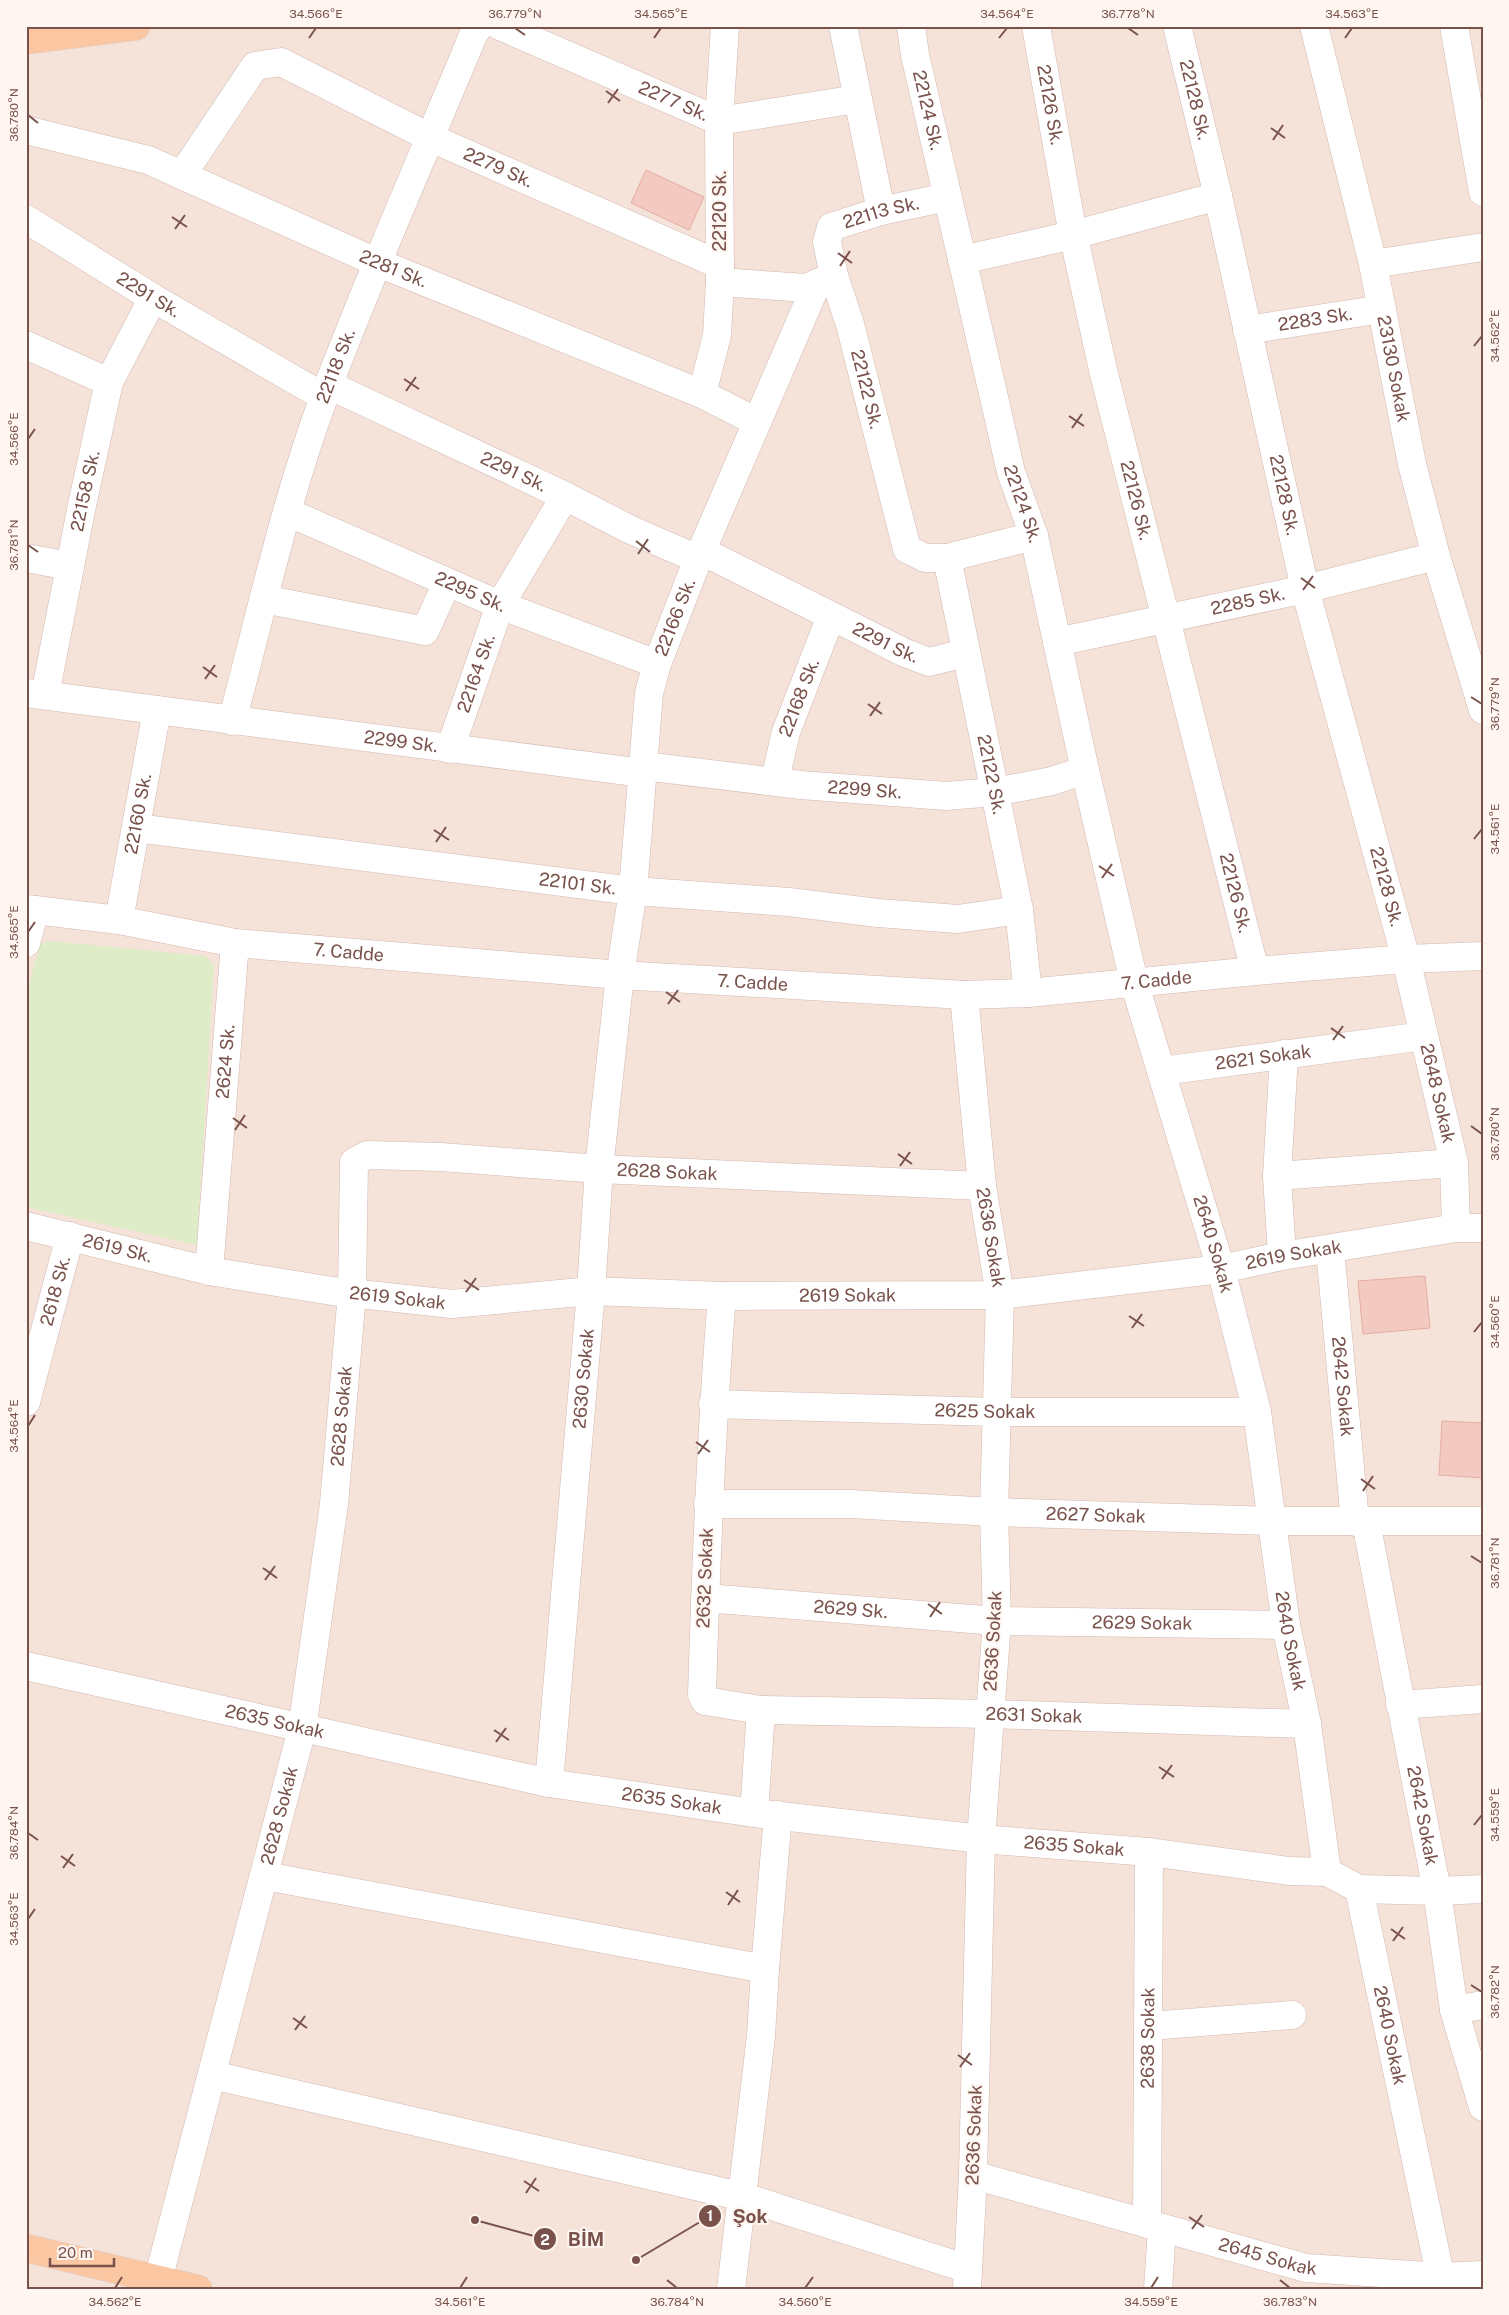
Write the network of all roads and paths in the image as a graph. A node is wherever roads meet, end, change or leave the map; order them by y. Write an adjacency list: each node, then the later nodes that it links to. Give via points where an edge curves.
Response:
1 (136, 26): 11 (main road)
2 (480, 26): 15 (street, 22118 Sk., via 474,33)
3 (500, 26): 13 (street, 2277 Sk.)
4 (725, 26): 13 (street, 22120 Sk.)
5 (843, 26): 12 (street)
6 (911, 26): 19 (street, 22124 Sk.)
7 (1036, 26): 22 (street, 22126 Sk.)
8 (1177, 26): 18 (street, 22128 Sk.)
9 (1314, 26): 26 (street, 23130 Sokak)
10 (1454, 26): 17 (street)
11 (26, 40)
12 (857, 99): 13 (street, 2277 Sk.); 20 (street)
13 (719, 120): 27 (street, 22120 Sk.)
14 (26, 130): 16 (street, 2281 Sk., via 148,160)
15 (431, 138): 16 (street, 2279 Sk., via 281,62 255,66); 25 (street, 22118 Sk.); 27 (street, 2279 Sk.)
16 (182, 175): 25 (street, 2281 Sk.)
17 (1483, 192)
18 (1218, 196): 22 (street); 31 (street, 22128 Sk.)
19 (947, 197): 20 (street, 22113 Sk.); 24 (street, 22124 Sk.)
20 (881, 211): 28 (street, 22113 Sk., via 831,227)
21 (26, 220): 29 (street, 2291 Sk.)
22 (1073, 235): 24 (street); 50 (street, 22126 Sk., via 1106,383)
23 (1483, 247): 26 (street)
24 (962, 260): 39 (street, 22124 Sk., via 1011,472)
25 (376, 262): 34 (street, 22118 Sk.); 35 (street, 2281 Sk.)
26 (1373, 264): 30 (street, 23130 Sokak)
27 (720, 273): 28 (street, via 806,288); 35 (street, 22120 Sk., via 717,335)
28 (825, 279): 36 (street, 22166 Sk.); 43 (street, 22122 Sk., via 850,324 907,549 925,558)
29 (153, 298): 33 (street, 22158 Sk.); 34 (street, 2291 Sk.)
30 (1382, 309): 31 (street, 2283 Sk.); 41 (street, 23130 Sokak, via 1412,464)
31 (1247, 330): 46 (street, 22128 Sk.)
32 (26, 344): 33 (street)
33 (110, 382): 44 (street, 22158 Sk.)
34 (326, 391): 37 (street, 2291 Sk.); 38 (street, 22118 Sk.)
35 (702, 394): 36 (street, 2281 Sk.)
36 (756, 422): 40 (street, 22166 Sk.)
37 (565, 496): 40 (street, 2291 Sk., via 631,530); 48 (street, 22164 Sk.)
38 (287, 512): 45 (street, 2295 Sk.); 47 (street, 22118 Sk.)
39 (1034, 536): 43 (street, 22122 Sk.); 51 (street, 22124 Sk.)
40 (700, 555): 49 (street, 2291 Sk.); 53 (street, 22166 Sk.)
41 (1436, 556): 46 (street, 2285 Sk.); 56 (street, 23130 Sokak)
42 (26, 558): 44 (street)
43 (947, 558): 52 (street, 22122 Sk.)
44 (70, 566): 54 (street, 22158 Sk.)
45 (446, 583): 47 (street, via 425,631); 48 (street, 2295 Sk.)
46 (1305, 589): 50 (street, 2285 Sk.); 71 (street, 22128 Sk.)
47 (264, 599): 57 (street, 22118 Sk.)
48 (500, 605): 53 (street, 2295 Sk.); 58 (street, 22164 Sk.)
49 (831, 616): 52 (street, 2291 Sk., via 929,662); 61 (street, 22168 Sk., via 786,732)
50 (1166, 620): 51 (street, 2285 Sk.); 72 (street, 22126 Sk.)
51 (1057, 642): 60 (street, 22124 Sk.)
52 (965, 653): 62 (street, 22122 Sk.)
53 (657, 664): 59 (street, 22166 Sk., via 649,693)
54 (36, 694): 55 (street, 2299 Sk.)
55 (157, 710): 57 (street, 2299 Sk.); 63 (street, 22160 Sk.)
56 (1483, 710)
57 (232, 721): 58 (street, 2299 Sk.)
58 (450, 750): 59 (street, 2299 Sk.)
59 (644, 769): 61 (street, 2299 Sk.); 64 (street, 22166 Sk.)
60 (1085, 770): 62 (street, 2299 Sk., via 1052,781); 74 (street, 22124 Sk.)
61 (775, 780): 62 (street, 2299 Sk., via 801,785 946,796)
62 (995, 792): 66 (street, 22122 Sk.)
63 (136, 828): 64 (street, 22101 Sk.); 67 (street, 22160 Sk.)
64 (633, 891): 66 (street, 22101 Sk., via 958,919); 73 (street, 22166 Sk.)
65 (31, 909): 67 (street, 7. Cadde); 68 (street)
66 (1020, 910): 75 (street, 22122 Sk.)
67 (120, 920): 69 (street, 7. Cadde)
68 (26, 943)
69 (235, 943): 73 (street, 7. Cadde); 90 (street, 2624 Sk.)
70 (1483, 956): 71 (street, 7. Cadde)
71 (1406, 960): 72 (street, 7. Cadde); 77 (street, 2648 Sokak)
72 (1255, 971): 74 (street, 7. Cadde)
73 (620, 975): 76 (street, 7. Cadde); 81 (street, 2630 Sokak)
74 (1134, 982): 75 (street, 7. Cadde); 79 (street, 2640 Sokak)
75 (1028, 993): 76 (street, 7. Cadde)
76 (964, 994): 83 (street, 2636 Sokak)
77 (1424, 1036): 78 (street, 2621 Sokak); 80 (street, 2648 Sokak)
78 (1284, 1054): 79 (street, 2621 Sokak); 82 (street)
79 (1162, 1071): 89 (street, 2640 Sokak)
80 (1454, 1162): 82 (street); 85 (street, 2648 Sokak)
81 (599, 1169): 83 (street, 2628 Sokak); 91 (street, 2630 Sokak); 92 (street, 2628 Sokak, via 367,1155 354,1162)
82 (1277, 1176): 88 (street)
83 (982, 1186): 93 (street, 2636 Sokak)
84 (26, 1226): 86 (street, 2619 Sk.)
85 (1470, 1228): 87 (street, 2619 Sokak)
86 (70, 1236): 90 (street, 2619 Sk.); 95 (street, 2618 Sk.)
87 (1330, 1249): 88 (street, 2619 Sokak); 103 (street, 2642 Sokak)
88 (1282, 1256): 89 (street, 2619 Sokak)
89 (1222, 1269): 93 (street, 2619 Sokak); 98 (street, 2640 Sokak)
90 (209, 1271): 92 (street, 2619 Sokak)
91 (591, 1291): 92 (street, 2619 Sokak, via 452,1304); 94 (street, 2619 Sokak); 114 (street, 2630 Sokak)
92 (352, 1293): 113 (street, 2628 Sokak, via 334,1504)
93 (1000, 1295): 94 (street, 2619 Sokak); 97 (street, 2636 Sokak)
94 (722, 1296): 96 (street, 2632 Sokak)
95 (26, 1402)
96 (713, 1404): 97 (street, 2625 Sokak); 99 (street, 2632 Sokak)
97 (996, 1412): 98 (street, 2625 Sokak); 100 (street, 2636 Sokak)
98 (1257, 1412): 101 (street, 2640 Sokak)
99 (708, 1504): 100 (street, 2627 Sokak, via 850,1504); 104 (street, 2632 Sokak)
100 (994, 1512): 101 (street, 2627 Sokak); 105 (street, 2636 Sokak)
101 (1272, 1521): 103 (street, 2627 Sokak); 106 (street, 2640 Sokak)
102 (1483, 1521): 103 (street, 2627 Sokak)
103 (1360, 1522): 109 (street, 2642 Sokak)
104 (705, 1598): 105 (street, 2629 Sk.); 110 (street, 2632 Sokak, via 702,1695 706,1701)
105 (998, 1621): 106 (street, 2629 Sokak); 111 (street, 2636 Sokak)
106 (1286, 1625): 112 (street, 2640 Sokak)
107 (26, 1666): 113 (street, 2635 Sokak)
108 (1483, 1699): 109 (street)
109 (1400, 1705): 122 (street, 2642 Sokak)
110 (761, 1710): 111 (street, 2631 Sokak); 115 (street)
111 (990, 1714): 112 (street, 2631 Sokak); 116 (street, 2636 Sokak)
112 (1307, 1724): 118 (street, 2640 Sokak)
113 (302, 1729): 114 (street, 2635 Sokak); 119 (street, 2628 Sokak)
114 (549, 1783): 115 (street, 2635 Sokak)
115 (766, 1814): 116 (street, 2635 Sokak); 123 (street)
116 (981, 1839): 117 (street, 2635 Sokak); 130 (street, 2636 Sokak)
117 (1149, 1852): 118 (street, 2635 Sokak, via 1289,1871); 127 (street, 2638 Sokak)
118 (1327, 1872): 120 (street)
119 (265, 1876): 123 (street); 128 (street, 2628 Sokak)
120 (1360, 1889): 122 (street); 137 (street, 2640 Sokak)
121 (1483, 1889): 122 (street)
122 (1437, 1891): 125 (street, 2642 Sokak)
123 (765, 1969): 131 (street)
124 (1483, 2005): 125 (street)
125 (1454, 2010): 129 (street, 2642 Sokak)
126 (1292, 2015): 127 (street)
127 (1149, 2026): 132 (street, 2638 Sokak)
128 (212, 2075): 131 (street); 136 (street, 2628 Sokak)
129 (1482, 2101)
130 (974, 2175): 132 (street, 2645 Sokak); 135 (street, 2636 Sokak)
131 (744, 2197): 135 (street); 139 (street)
132 (1154, 2226): 137 (street, 2645 Sokak, via 1306,2268); 140 (street, 2638 Sokak)
133 (26, 2248): 136 (main road)
134 (1483, 2275): 137 (street, 2645 Sokak)
135 (967, 2279)
136 (158, 2280): 138 (main road)
137 (1442, 2283)
138 (198, 2289)
139 (731, 2289)
140 (1158, 2289)

